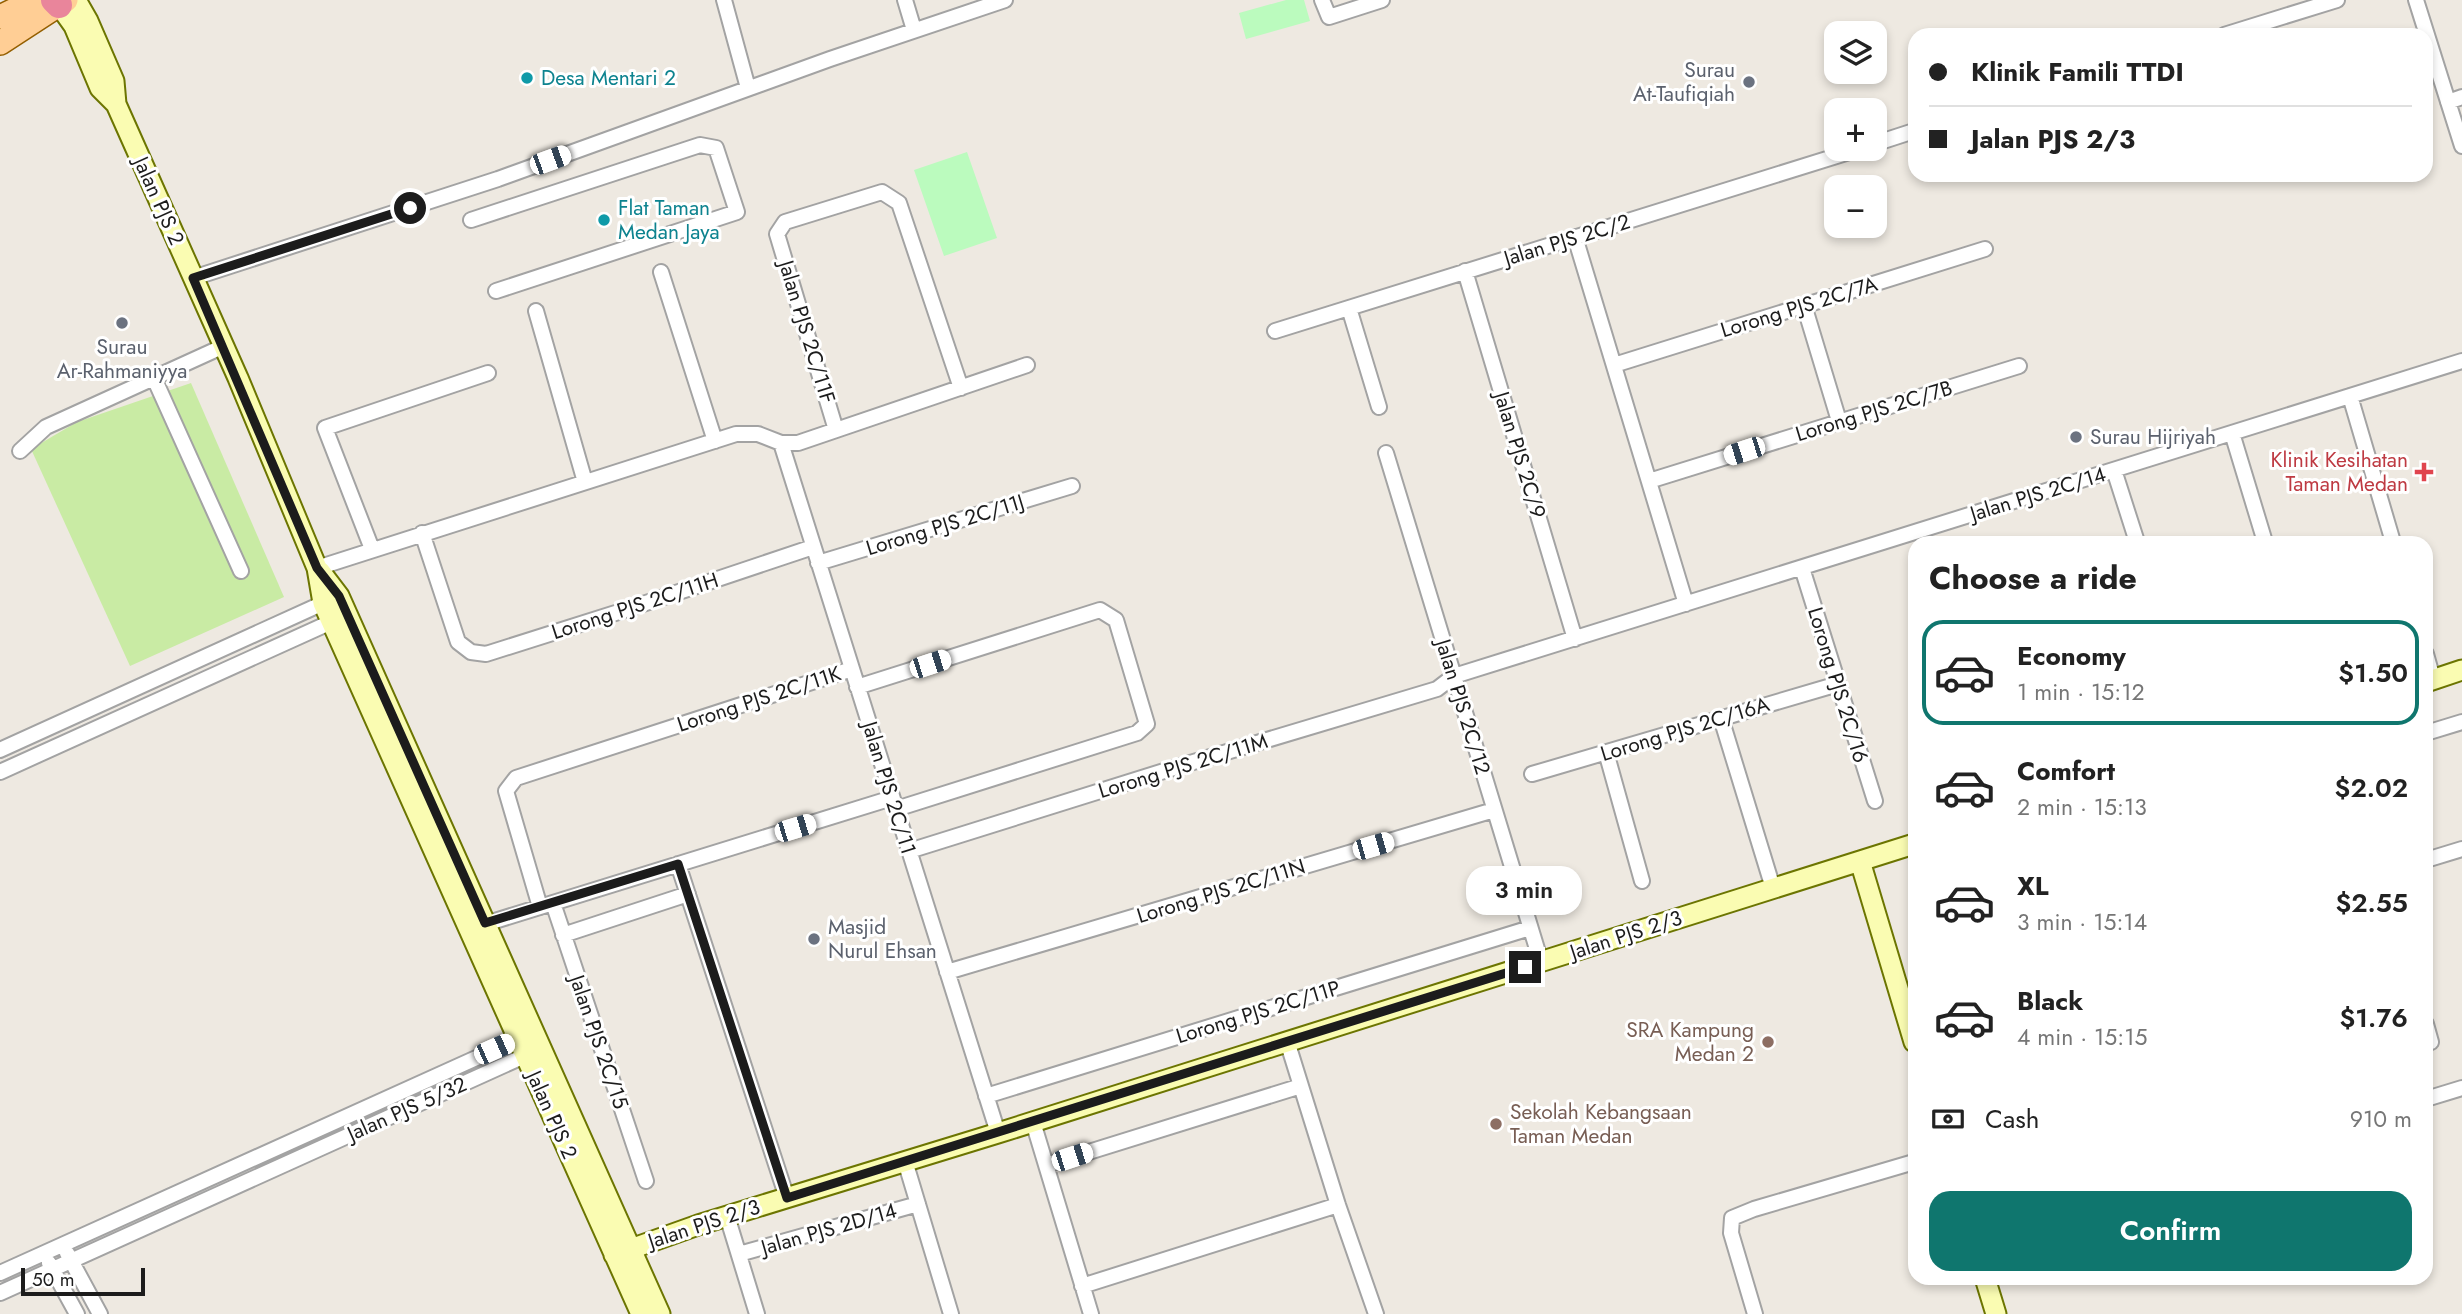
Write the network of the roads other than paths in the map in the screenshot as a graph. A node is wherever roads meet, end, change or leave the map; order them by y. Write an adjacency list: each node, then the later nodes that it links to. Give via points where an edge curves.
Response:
1 (724, 0): 15 (street)
2 (905, 0): 12 (street)
3 (1006, 0): 12 (street)
4 (1322, 0): 5 (street, via 1329,17)
5 (1382, 0)
6 (2337, 0): 10 (street)
7 (2416, 0): 11 (street)
8 (58, 1): 9 (main road); 13 (main road); 26 (main road, Jalan PJS 2, via 74,26 100,88 116,104)
9 (0, 17)
10 (2247, 28)
11 (2427, 28)
12 (914, 30): 15 (street)
13 (0, 43)
14 (2433, 43): 16 (street)
15 (748, 88): 26 (street, via 498,179)
16 (2455, 99): 19 (street)
17 (1908, 133): 18 (street)
18 (1887, 140)
19 (2462, 146)
20 (1824, 160): 22 (street, Jalan PJS 2C/2)
21 (471, 220): 27 (street, via 700,145 716,149 737,212)
22 (1575, 237): 24 (street, Jalan PJS 2C/2); 35 (street)
23 (1985, 249): 28 (street, Lorong PJS 2C/7A)
24 (1465, 271): 29 (street, Jalan PJS 2C/2); 68 (street, Jalan PJS 2C/9)
25 (661, 272): 45 (street)
26 (193, 278): 32 (main road, Jalan PJS 2)
27 (496, 291)
28 (1804, 305): 35 (street, Lorong PJS 2C/7A); 42 (street)
29 (1349, 309): 31 (street, Jalan PJS 2C/2); 41 (street)
30 (536, 311): 51 (street)
31 (1275, 331)
32 (224, 346): 38 (street); 62 (main road, Jalan PJS 2)
33 (2462, 361): 40 (street, Jalan PJS 2C/14)
34 (1027, 365): 39 (street)
35 (1614, 365): 50 (street)
36 (2019, 366): 42 (street, Lorong PJS 2C/7B)
37 (488, 373): 60 (street, via 324,428)
38 (154, 377): 47 (street, via 46,427); 64 (street)
39 (961, 388): 43 (street); 43 (street, Jalan PJS 2C/11F, via 899,203 883,192 785,222 777,234)
40 (2350, 396): 44 (street, Jalan PJS 2C/14); 57 (street)
41 (1379, 407)
42 (1839, 421): 50 (street, Lorong PJS 2C/7B)
43 (836, 430): 46 (street, via 798,443)
44 (2232, 433): 49 (street, Jalan PJS 2C/14); 56 (street)
45 (715, 441): 46 (street, via 736,434 758,434); 51 (street)
46 (780, 443): 59 (street, Jalan PJS 2C/11)
47 (20, 451)
48 (1386, 453): 71 (street, Jalan PJS 2C/12)
49 (2115, 470): 54 (street, Jalan PJS 2C/14); 55 (street)
50 (1649, 481): 66 (street)
51 (585, 482): 53 (street)
52 (1072, 486): 61 (street, Lorong PJS 2C/11J)
53 (422, 533): 59 (street, Lorong PJS 2C/11H, via 458,642 471,652 486,653); 60 (street)
54 (1919, 536)
55 (2135, 536)
56 (2263, 536)
57 (2391, 536)
58 (1908, 539): 63 (street, Jalan PJS 2C/14)
59 (813, 547): 61 (street, Jalan PJS 2C/11)
60 (372, 549): 62 (street)
61 (818, 563): 69 (street, Jalan PJS 2C/11)
62 (317, 568): 65 (main road, Jalan PJS 2)
63 (1802, 568): 66 (street, Jalan PJS 2C/14); 73 (street, Lorong PJS 2C/16)
64 (241, 571)
65 (331, 600): 67 (main road, Jalan PJS 2); 78 (street)
66 (1686, 604): 68 (street, Jalan PJS 2C/14)
67 (339, 618): 80 (street); 95 (main road, Jalan PJS 2); 102 (main road, Jalan PJS 2)
68 (1575, 639): 71 (street, Jalan PJS 2C/14)
69 (852, 669): 74 (street, Jalan PJS 2C/11); 94 (street, Lorong PJS 2C/11K, via 516,778 506,791)
70 (2462, 670): 72 (main road)
71 (1454, 677): 84 (street, Jalan PJS 2C/12); 87 (street, Lorong PJS 2C/11M, via 1437,689)
72 (2433, 679)
73 (1838, 684): 75 (street, Lorong PJS 2C/16A); 82 (street, Lorong PJS 2C/16)
74 (857, 687): 83 (street, Jalan PJS 2C/11); 83 (street, via 1100,610 1115,620 1147,724 1137,733)
75 (1721, 718): 79 (street, Lorong PJS 2C/16A); 92 (street)
76 (2462, 722): 77 (street)
77 (2433, 731)
78 (0, 750)
79 (1606, 752): 81 (street, Lorong PJS 2C/16A); 91 (street)
80 (0, 772)
81 (1532, 774)
82 (1875, 801)
83 (894, 804): 87 (street, Jalan PJS 2C/11); 90 (street)
84 (1494, 810): 96 (street, Jalan PJS 2C/12); 99 (street, Lorong PJS 2C/11N)
85 (1908, 846): 89 (main road, Jalan PJS 2/3)
86 (2462, 849): 88 (street)
87 (909, 851): 99 (street, Jalan PJS 2C/11)
88 (2433, 858)
89 (1860, 861): 92 (main road, Jalan PJS 2/3); 100 (main road)
90 (678, 864): 93 (street); 94 (street)
91 (1642, 881)
92 (1773, 888): 98 (main road, Jalan PJS 2/3)
93 (688, 894): 97 (street); 113 (street)
94 (546, 905): 95 (street); 97 (street, Jalan PJS 2C/15)
95 (485, 923): 102 (main road, Jalan PJS 2)
96 (1530, 928): 98 (street, Jalan PJS 2C/12); 105 (street, Lorong PJS 2C/11P)
97 (563, 935): 112 (street, Jalan PJS 2C/15)
98 (1541, 962): 101 (main road, Jalan PJS 2/3)
99 (947, 972): 105 (street, Jalan PJS 2C/11)
100 (1908, 1007)
101 (1287, 1041): 103 (street); 107 (main road, Jalan PJS 2/3)
102 (529, 1043): 117 (street, Jalan PJS 5/32, via 281,1146); 118 (main road, Jalan PJS 2); 121 (street, Jalan PJS 5/32, via 288,1163)
103 (1301, 1086): 111 (street); 115 (street)
104 (2462, 1088): 106 (street)
105 (986, 1096): 108 (street, Jalan PJS 2C/11)
106 (2433, 1097)
107 (1033, 1122): 108 (main road, Jalan PJS 2/3); 111 (street)
108 (998, 1133): 109 (main road, Jalan PJS 2/3)
109 (905, 1161): 113 (main road, Jalan PJS 2/3); 114 (street)
110 (1908, 1163): 135 (street, via 1732,1218 1731,1233)
111 (1047, 1165): 125 (street)
112 (646, 1181)
113 (787, 1198): 116 (main road, Jalan PJS 2/3)
114 (918, 1204): 120 (street, Jalan PJS 2D/14); 132 (street)
115 (1338, 1205): 125 (street); 134 (street)
116 (727, 1216): 118 (main road, Jalan PJS 2/3); 120 (street)
117 (62, 1245): 119 (street, Jalan PJS 5/32); 121 (street)
118 (622, 1252): 129 (main road, Jalan PJS 2); 130 (main road)
119 (44, 1254): 122 (street); 123 (street, Jalan PJS 5/32)
120 (739, 1254): 131 (street)
121 (71, 1261): 122 (street, Jalan PJS 5/32); 128 (street)
122 (52, 1270): 126 (street, Jalan PJS 5/32); 127 (street)
123 (0, 1273)
124 (1987, 1285): 136 (main road)
125 (1082, 1286): 133 (street)
126 (0, 1293)
127 (77, 1314)
128 (100, 1314)
129 (641, 1314)
130 (660, 1314)
131 (757, 1314)
132 (951, 1314)
133 (1091, 1314)
134 (1376, 1314)
135 (1755, 1314)
136 (1996, 1314)

